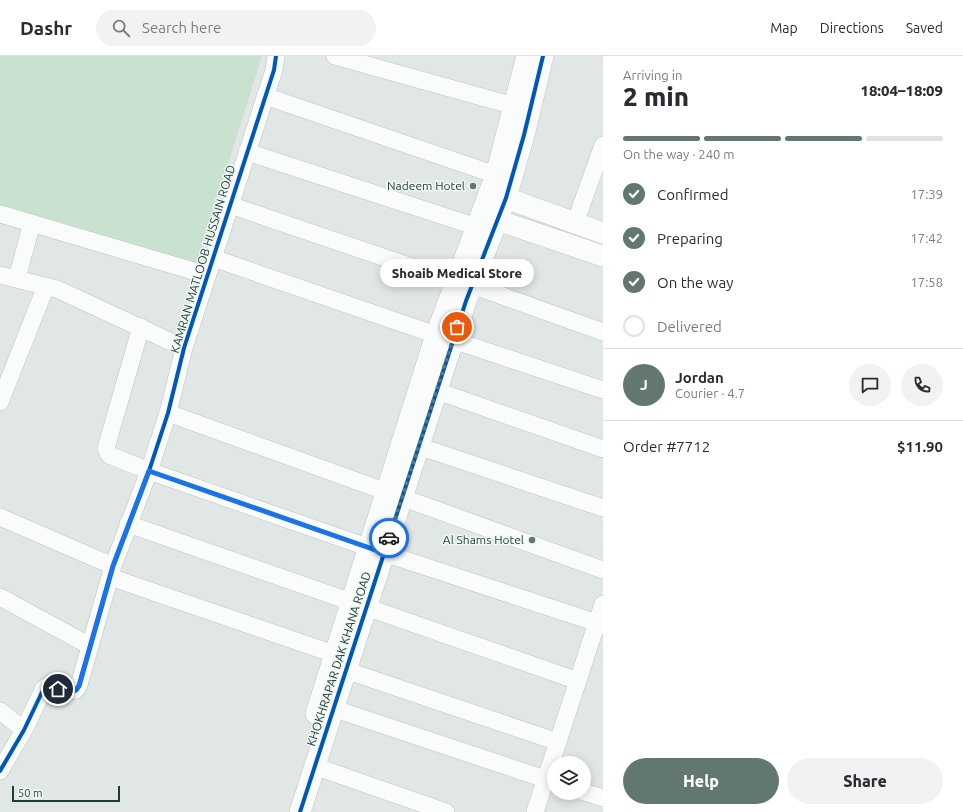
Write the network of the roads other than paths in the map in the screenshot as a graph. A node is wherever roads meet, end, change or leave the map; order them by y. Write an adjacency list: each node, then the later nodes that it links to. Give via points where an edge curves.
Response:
1 (276, 56): 5 (street, KAMRAN MATLOOB HUSSAIN ROAD)
2 (335, 56): 6 (street)
3 (527, 56): 6 (street, KHOKHRAPAR DAK KHANA ROAD)
4 (543, 56): 10 (street, KHOKHRAPAR DAK KHANA ROAD)
5 (265, 96): 8 (street, KAMRAN MATLOOB HUSSAIN ROAD); 9 (street)
6 (514, 106): 9 (street, KHOKHRAPAR DAK KHANA ROAD)
7 (603, 145): 15 (street)
8 (247, 152): 11 (street, KAMRAN MATLOOB HUSSAIN ROAD); 16 (street)
9 (496, 175): 16 (street, KHOKHRAPAR DAK KHANA ROAD)
10 (506, 198): 13 (street, KHOKHRAPAR DAK KHANA ROAD); 15 (street)
11 (230, 205): 19 (street, KAMRAN MATLOOB HUSSAIN ROAD); 23 (street)
12 (0, 214): 14 (street)
13 (497, 220): 18 (street); 23 (street, KHOKHRAPAR DAK KHANA ROAD)
14 (32, 223): 21 (street); 22 (street)
15 (575, 223): 17 (street)
16 (477, 227): 23 (street, KHOKHRAPAR DAK KHANA ROAD)
17 (603, 233)
18 (603, 256)
19 (212, 258): 21 (street, KAMRAN MATLOOB HUSSAIN ROAD); 27 (street)
20 (0, 275): 22 (street)
21 (207, 275): 28 (street, KAMRAN MATLOOB HUSSAIN ROAD)
22 (17, 278): 24 (street)
23 (464, 284): 26 (street); 27 (street, KHOKHRAPAR DAK KHANA ROAD)
24 (46, 286): 25 (street); 31 (street)
25 (141, 327): 28 (street); 35 (street, via 106,451 109,455)
26 (603, 332)
27 (444, 338): 29 (street); 30 (street, KHOKHRAPAR DAK KHANA ROAD); 36 (street, KHOKHRAPAR DAK KHANA ROAD)
28 (184, 348): 32 (street, KAMRAN MATLOOB HUSSAIN ROAD)
29 (603, 390)
30 (437, 391): 33 (street, KHOKHRAPAR DAK KHANA ROAD); 34 (street)
31 (0, 402)
32 (168, 413): 35 (street, KAMRAN MATLOOB HUSSAIN ROAD); 36 (street)
33 (418, 446): 36 (street, KHOKHRAPAR DAK KHANA ROAD); 37 (street)
34 (603, 449)
35 (149, 471): 39 (street, KAMRAN MATLOOB HUSSAIN ROAD); 40 (street)
36 (394, 493): 40 (street, KHOKHRAPAR DAK KHANA ROAD); 41 (street)
37 (603, 508)
38 (0, 517): 42 (street)
39 (128, 524): 42 (street, KAMRAN MATLOOB HUSSAIN ROAD); 44 (street)
40 (376, 550): 44 (street, KHOKHRAPAR DAK KHANA ROAD); 46 (street)
41 (603, 570)
42 (111, 572): 47 (street, KAMRAN MATLOOB HUSSAIN ROAD); 48 (street)
43 (0, 597): 47 (street)
44 (358, 604): 48 (street, KHOKHRAPAR DAK KHANA ROAD); 49 (street)
45 (603, 604): 46 (street)
46 (600, 624): 49 (street)
47 (90, 646): 52 (street, KAMRAN MATLOOB HUSSAIN ROAD, via 76,690 47,686 44,688)
48 (340, 662): 50 (street, KHOKHRAPAR DAK KHANA ROAD); 53 (street); 61 (street, KHOKHRAPAR DAK KHANA ROAD)
49 (578, 681): 53 (street)
50 (332, 708): 55 (street, KHOKHRAPAR DAK KHANA ROAD); 57 (street)
51 (0, 711): 52 (street)
52 (24, 730): 56 (street, KAMRAN MATLOOB HUSSAIN ROAD)
53 (558, 742): 54 (street)
54 (555, 756)
55 (314, 766): 62 (street, KHOKHRAPAR DAK KHANA ROAD); 63 (street)
56 (0, 771)
57 (547, 780)
58 (547, 787): 64 (street)
59 (591, 794): 60 (street)
60 (603, 798)
61 (285, 812)
62 (300, 812)
63 (446, 812)
64 (535, 812)

